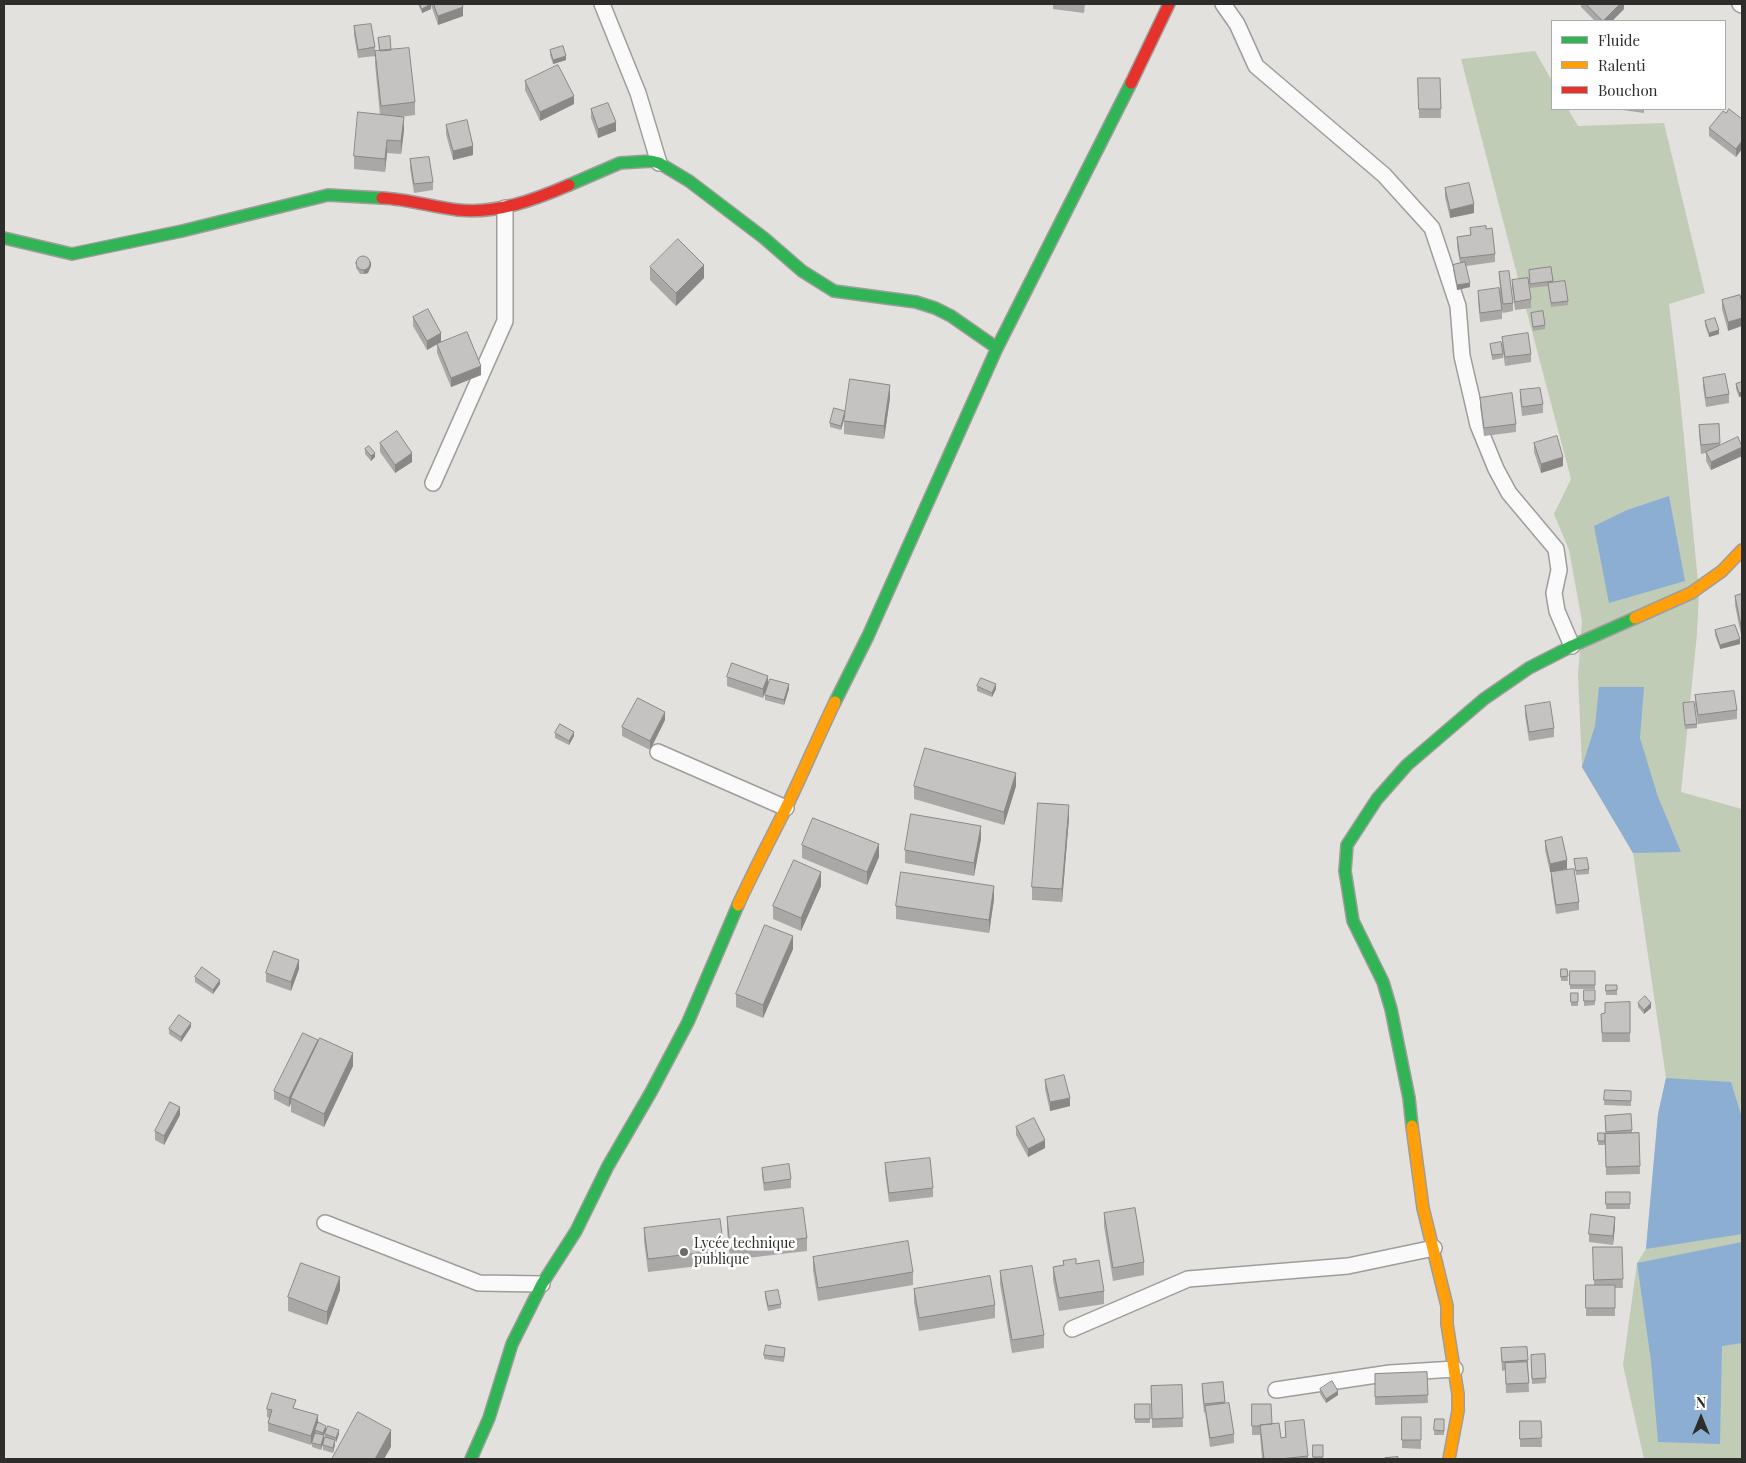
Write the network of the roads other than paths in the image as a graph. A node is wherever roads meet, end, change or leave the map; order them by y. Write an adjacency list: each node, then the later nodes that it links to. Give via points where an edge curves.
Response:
1 (602, 4): 4 (street, via 638,93)
2 (1169, 4): 7 (street)
3 (1223, 4): 10 (street, via 1237,24 1256,66 1384,175 1432,228 1458,306 1462,356 1478,425 1509,493 1556,549 1558,570 1554,592 1557,610)
4 (659, 163): 5 (street, via 620,164); 7 (street, via 723,206 802,271 834,291 916,302 935,308)
5 (504, 208): 6 (street, via 459,210 400,200 328,195 72,254); 8 (street, via 505,321)
6 (4, 238)
7 (997, 348): 12 (street, via 868,636)
8 (433, 484)
9 (1742, 550): 10 (street, via 1722,571 1691,593)
10 (1572, 646): 14 (street, via 1529,668 1439,736 1377,799 1346,845 1344,871 1353,921 1383,982 1391,1009 1409,1098 1423,1208)
11 (658, 752): 12 (street)
12 (786, 808): 15 (street, via 753,871 688,1022 576,1231)
13 (325, 1224): 15 (street, via 479,1283)
14 (1434, 1248): 16 (street, via 1348,1266 1188,1280); 17 (street, via 1447,1306)
15 (542, 1284): 19 (street, via 512,1344 489,1418)
16 (1072, 1329)
17 (1455, 1369): 18 (street, via 1390,1373); 20 (street, via 1458,1411)
18 (1276, 1390)
19 (472, 1459)
20 (1449, 1459)

